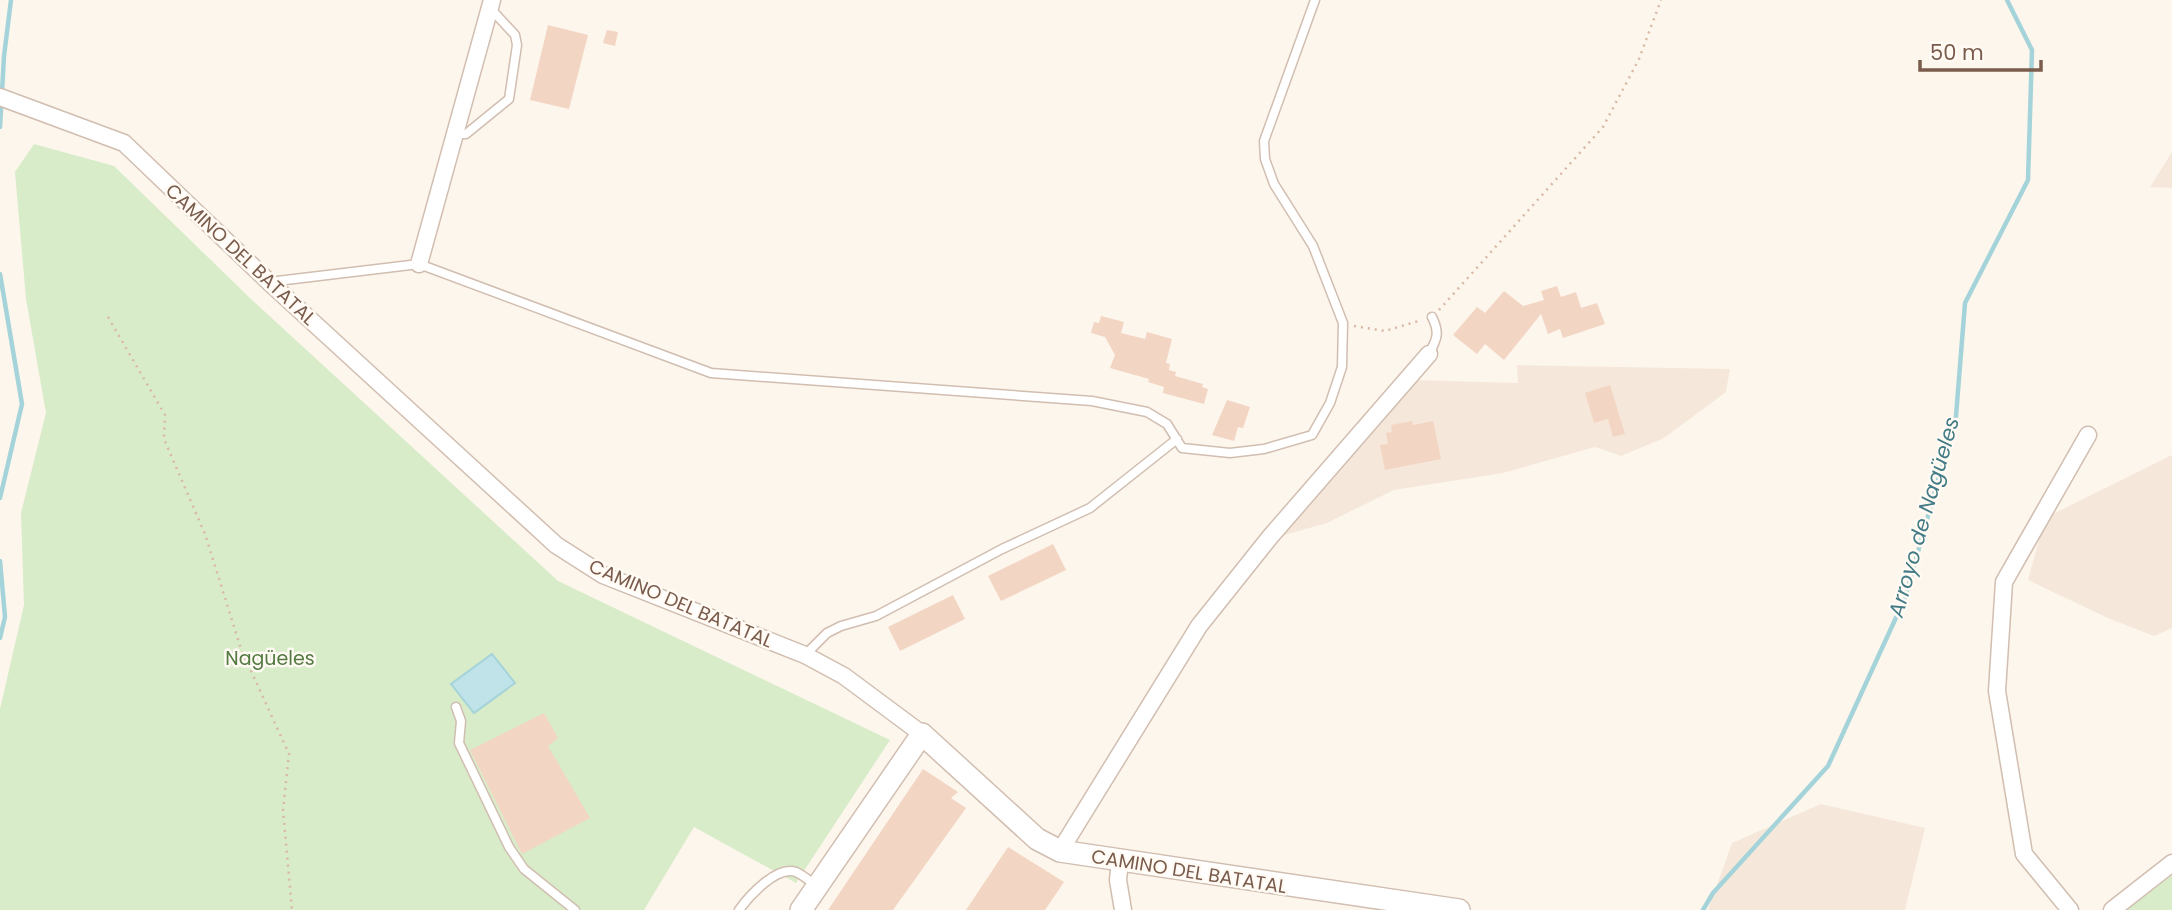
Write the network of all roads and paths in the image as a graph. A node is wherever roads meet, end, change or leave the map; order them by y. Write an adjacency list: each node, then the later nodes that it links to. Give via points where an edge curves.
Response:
1 (1315, 0): 10 (lane, via 1264,141 1265,159 1274,184 1313,246)
2 (1661, 0): 9 (path, via 1639,59 1602,127)
3 (491, 4): 5 (street); 5 (lane, via 515,35 517,45 509,99 466,134)
4 (0, 97): 7 (street, CAMINO DEL BATATAL, via 124,143)
5 (455, 134): 6 (street)
6 (419, 264): 7 (lane); 13 (lane, via 710,373 1092,401 1147,412 1167,424)
7 (269, 282): 14 (street, CAMINO DEL BATATAL, via 556,545 604,575)
8 (108, 317): 21 (path, via 165,415 164,439 205,534 241,649 289,754 283,810)
9 (1432, 317): 10 (path, via 1385,331); 11 (lane, via 1438,338)
10 (1343, 323): 13 (lane, via 1342,367 1330,403 1312,435 1230,453 1182,448)
11 (1429, 354): 17 (street, via 1199,626)
12 (2088, 435): 27 (street, via 2004,582 1997,691 2024,853)
13 (1177, 439): 14 (lane, via 1090,508 876,616 827,633)
14 (805, 655): 16 (street, CAMINO DEL BATATAL, via 844,676)
15 (456, 707): 22 (lane, via 461,721 459,743 509,847 524,869)
16 (922, 734): 17 (street, CAMINO DEL BATATAL, via 1037,839); 20 (street)
17 (1060, 851): 18 (street, CAMINO DEL BATATAL)
18 (1120, 861): 25 (street, via 1118,880); 26 (street, CAMINO DEL BATATAL)
19 (2172, 863): 28 (street)
20 (817, 886): 23 (lane, via 788,872 769,879); 24 (street)
21 (292, 910)
22 (575, 910)
23 (739, 910)
24 (801, 910)
25 (1124, 910)
26 (1460, 910)
27 (2070, 910)
28 (2112, 910)

